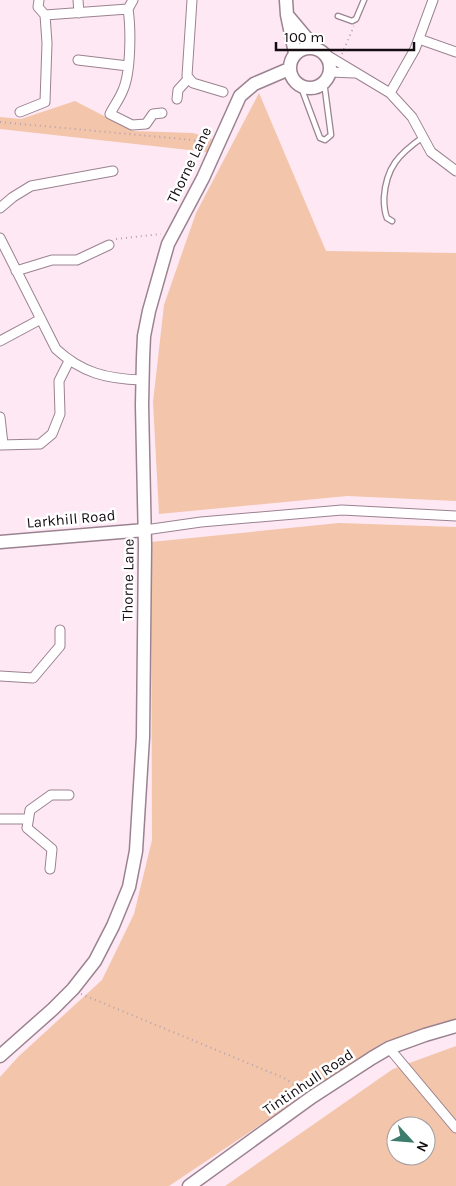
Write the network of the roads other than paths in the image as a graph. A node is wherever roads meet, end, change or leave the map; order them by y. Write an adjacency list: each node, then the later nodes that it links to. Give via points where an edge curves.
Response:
1 (38, 0): 10 (street, via 38,7)
2 (78, 0): 9 (street)
3 (133, 0): 8 (street)
4 (192, 0): 21 (street)
5 (286, 0): 11 (street)
6 (364, 0): 12 (lane, via 356,20)
7 (433, 0): 13 (street)
8 (128, 9): 9 (street); 18 (street)
9 (79, 13): 10 (street)
10 (45, 15): 27 (street, via 45,102)
11 (287, 15): 14 (street); 16 (street)
12 (338, 16)
13 (419, 39): 15 (street); 25 (street)
14 (320, 51): 16 (street, via 301,49); 20 (street)
15 (456, 52)
16 (295, 54): 19 (street)
17 (78, 60): 18 (street)
18 (128, 66): 28 (street, via 124,89 110,114 132,125 146,124 153,114)
19 (289, 69): 22 (street, Thorne Lane); 23 (street)
20 (331, 72): 23 (street, via 315,88); 23 (lane, via 331,135 326,140 320,138); 25 (street, via 354,73)
21 (189, 78): 24 (street, via 192,83); 26 (street, via 178,90)
22 (254, 84): 23 (street); 40 (street, Thorne Lane, via 240,96 161,263 144,336)
23 (298, 84)
24 (223, 92)
25 (390, 93): 29 (street, via 412,117)
26 (177, 99)
27 (20, 112)
28 (162, 113)
29 (423, 137): 31 (street, via 431,152); 33 (lane, via 405,150 390,169 384,207 387,218)
30 (113, 171): 32 (street, via 32,186)
31 (456, 171)
32 (0, 208)
33 (392, 221)
34 (0, 238): 36 (street)
35 (109, 245): 36 (street, via 77,260 52,260)
36 (16, 270): 37 (street)
37 (41, 319): 38 (street); 39 (street, via 56,350)
38 (0, 340)
39 (69, 362): 40 (street, via 90,372); 42 (street, via 59,381 60,414 52,434 40,444)
40 (142, 380): 44 (street, Thorne Lane)
41 (0, 417): 42 (street)
42 (2, 444)
43 (456, 516): 44 (street, via 342,510)
44 (145, 530): 45 (street, Larkhill Road); 54 (street, Thorne Lane, via 143,737 136,851 129,887 95,961 73,989)
45 (0, 542)
46 (60, 630): 47 (street, via 60,646 33,678)
47 (0, 676)
48 (69, 795): 50 (street, via 50,795 30,810)
49 (0, 819): 50 (street)
50 (28, 819): 51 (street, via 27,828 52,849)
51 (50, 869)
52 (456, 1026): 53 (street, Tintinhull Road)
53 (388, 1048): 55 (street); 56 (street, Tintinhull Road, via 312,1097)
54 (0, 1056)
55 (456, 1128)
56 (189, 1186)

